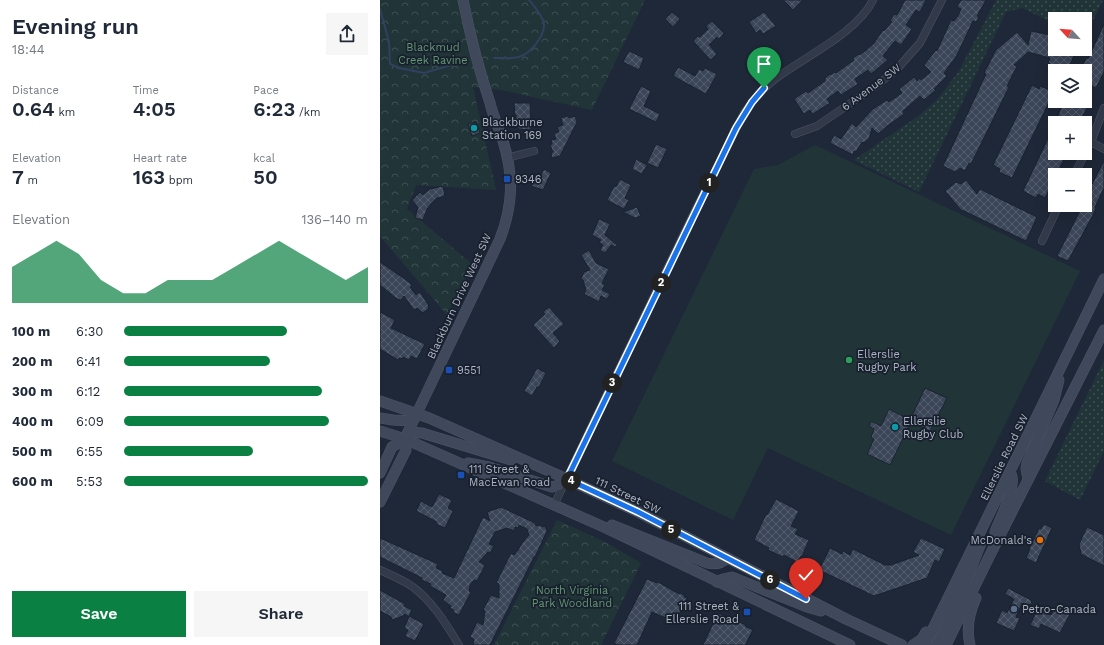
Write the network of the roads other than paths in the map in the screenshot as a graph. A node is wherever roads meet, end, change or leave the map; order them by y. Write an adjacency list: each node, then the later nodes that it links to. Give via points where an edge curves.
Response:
1 (462, 0): 11 (main road, Blackburn Drive West SW)
2 (873, 0): 26 (street, via 848,30 770,83 744,114)
3 (942, 0): 6 (street, 6 Avenue SW, via 920,43 897,70 817,126)
4 (1104, 108): 5 (street)
5 (1101, 128): 7 (street)
6 (794, 134)
7 (1092, 139)
8 (1092, 143): 9 (street)
9 (1104, 149)
10 (534, 151): 11 (street)
11 (507, 158): 18 (main road, Blackburn Drive West SW, via 511,193 505,226)
12 (1056, 212): 13 (street)
13 (1042, 241)
14 (1104, 279): 16 (main road, Ellerslie Road SW)
15 (1104, 330): 27 (main road)
16 (1064, 360): 24 (main road, Ellerslie Road SW); 27 (main road, via 1054,400 1027,463)
17 (380, 400): 18 (main road, 111 Street SW)
18 (415, 417): 19 (main road, via 398,420); 21 (main road, Blackburn Drive West SW); 23 (main road, 111 Street SW)
19 (380, 418)
20 (380, 431): 21 (main road)
21 (406, 436): 22 (main road); 23 (main road, via 422,433); 25 (main road, via 392,447); 28 (main road, via 406,450)
22 (456, 462): 26 (main road, via 489,467 552,487); 30 (main road)
23 (542, 468): 26 (main road, 111 Street SW)
24 (1010, 472): 29 (main road, Ellerslie Road SW); 32 (main road, via 1014,482)
25 (380, 473)
26 (567, 479): 30 (street); 33 (main road, 111 Street SW)
27 (1028, 480): 32 (main road)
28 (380, 502)
29 (994, 503): 44 (main road, via 981,523 924,635); 45 (main road, Ellerslie Road SW); 46 (main road, via 978,552)
30 (554, 505): 31 (main road)
31 (590, 521): 33 (main road, via 621,528 707,563 719,564); 36 (main road)
32 (988, 557): 35 (main road)
33 (727, 558): 37 (main road, 111 Street SW)
34 (380, 570): 40 (street, via 412,586 425,597)
35 (982, 570): 47 (main road); 48 (main road, via 977,596 968,620)
36 (716, 582): 37 (main road, via 732,577 807,607); 38 (main road)
37 (846, 619): 39 (main road, 111 Street SW)
38 (832, 636): 41 (main road); 42 (main road)
39 (900, 644): 43 (main road, 111 Street SW)
40 (459, 645)
41 (844, 645)
42 (850, 645)
43 (910, 645)
44 (913, 645)
45 (925, 645)
46 (937, 645)
47 (946, 645)
48 (970, 645)

